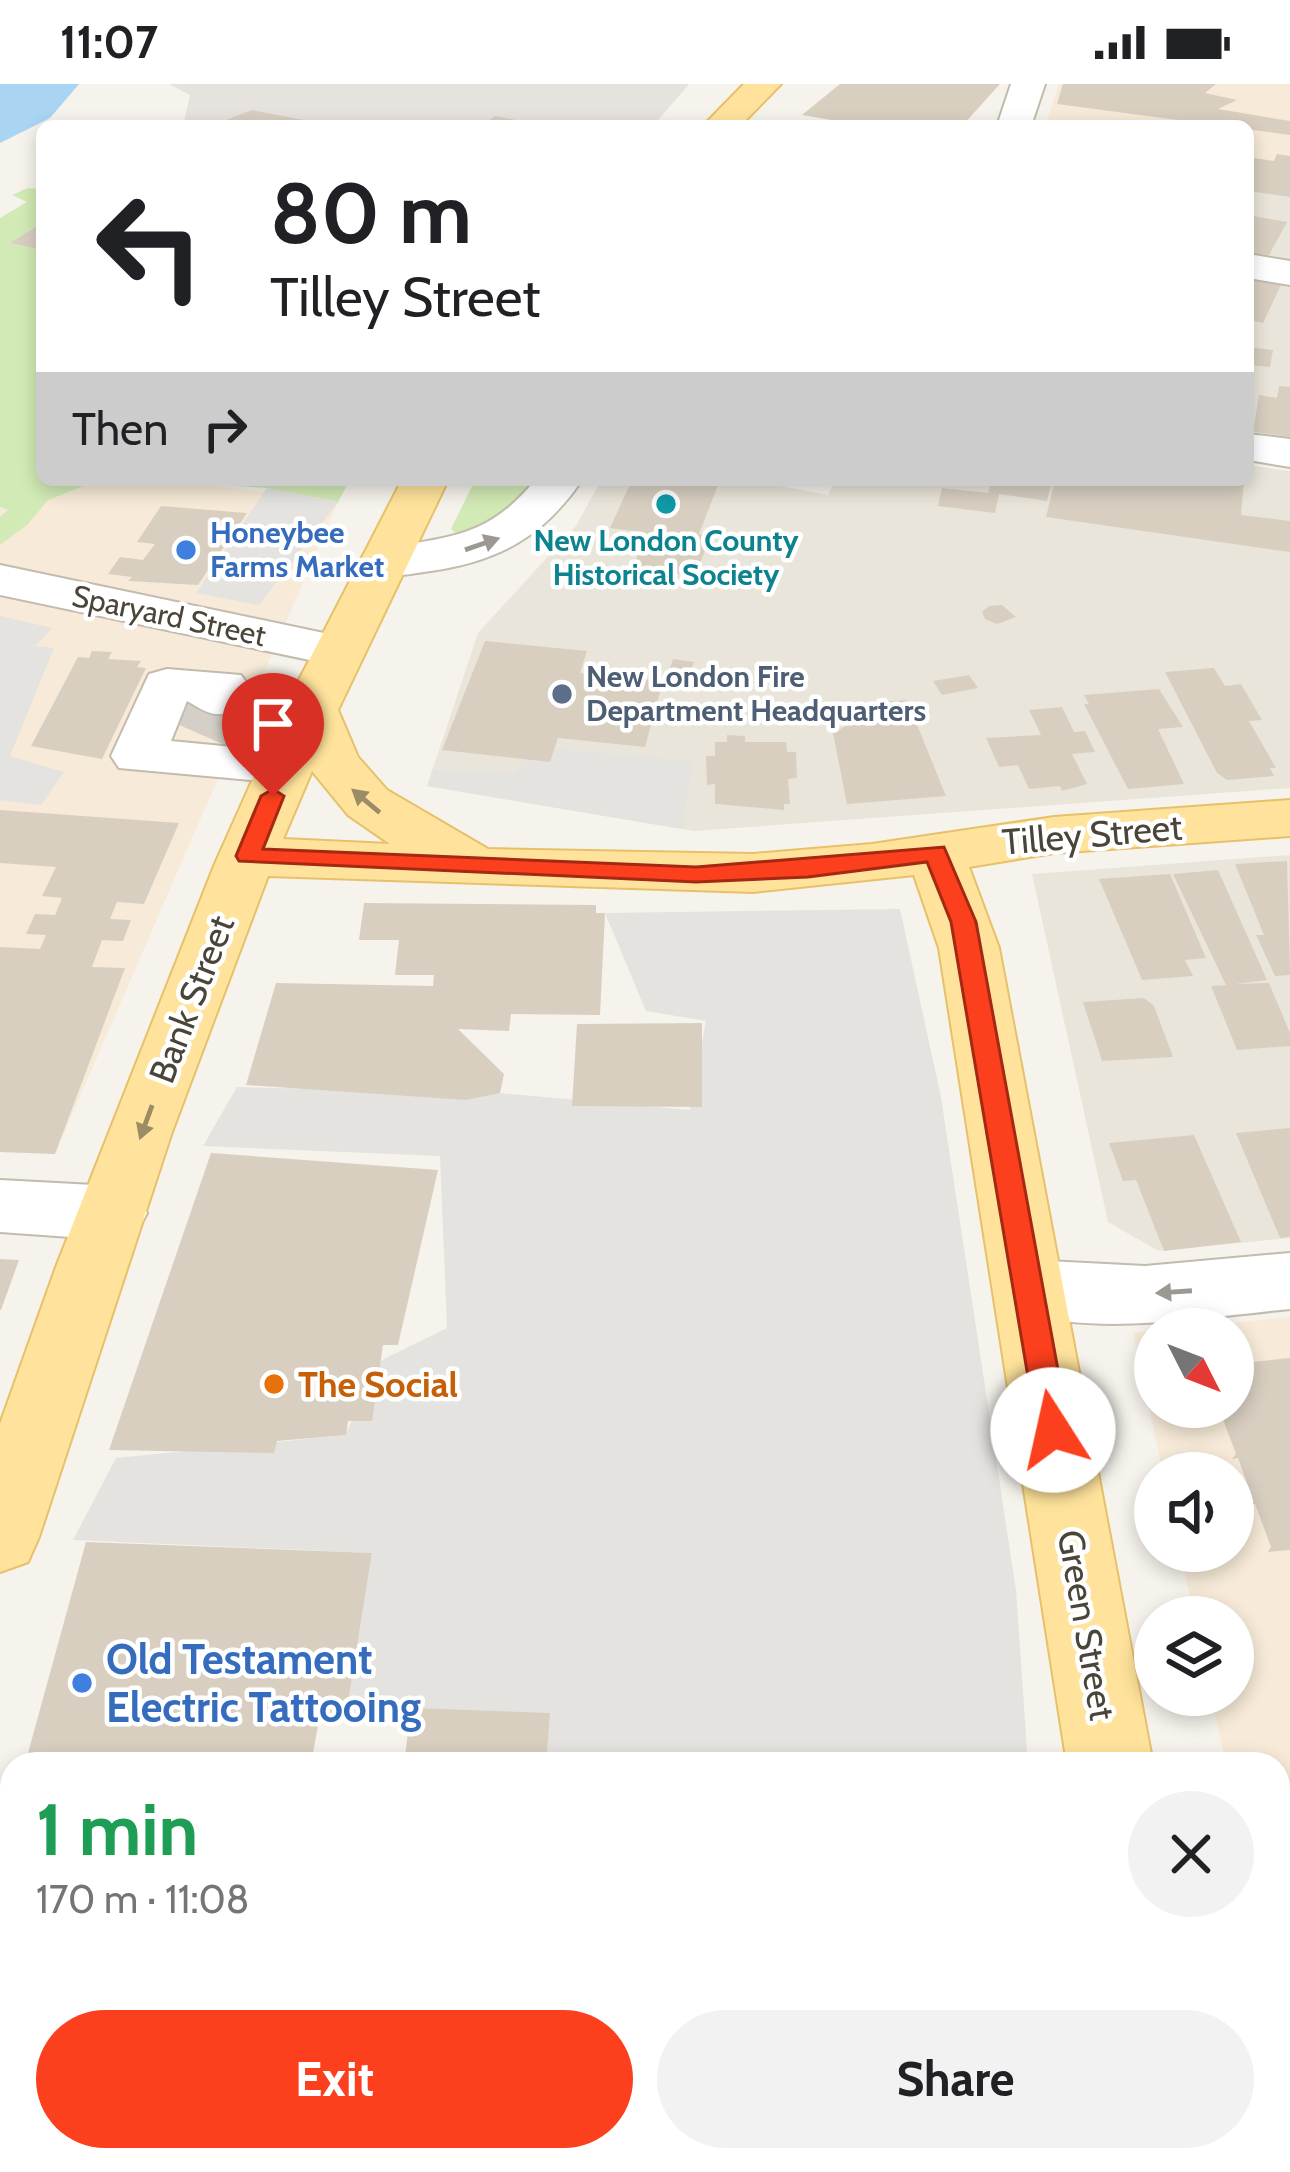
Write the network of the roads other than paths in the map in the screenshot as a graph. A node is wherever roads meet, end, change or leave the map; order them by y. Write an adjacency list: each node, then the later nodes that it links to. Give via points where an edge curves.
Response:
1 (764, 84): 3 (main road)
2 (1028, 84): 4 (street)
3 (726, 120)
4 (1016, 120)
5 (1254, 267): 6 (street)
6 (1290, 273)
7 (1254, 448): 8 (street)
8 (1290, 453)
9 (422, 486): 11 (main road, Bank Street)
10 (555, 486): 11 (street, one-way to 10, via 498,540 530,520)
11 (382, 563): 14 (main road, Bank Street)
12 (0, 580): 13 (street, Sparyard Street)
13 (224, 628): 14 (street, Sparyard Street); 16 (street, via 202,720)
14 (338, 651): 15 (main road, Bank Street)
15 (311, 709): 16 (main road, Bank Street); 20 (main road, one-way to 15, via 435,845 377,812 330,762)
16 (285, 766): 19 (main road, Bank Street)
17 (1290, 818): 18 (main road, Tilley Street, via 1054,835)
18 (935, 853): 20 (main road, Tilley Street, via 753,873); 24 (main road, Green Street, via 964,922)
19 (248, 856): 20 (main road, Tilley Street); 22 (main road, Bank Street, one-way to 22)
20 (508, 869)
21 (0, 1206): 22 (street)
22 (113, 1213): 25 (main road, Bank Street)
23 (1290, 1281): 24 (street, one-way to 24, via 1145,1294)
24 (1028, 1288): 26 (main road, Green Street)
25 (0, 1537)
26 (1108, 1752)

